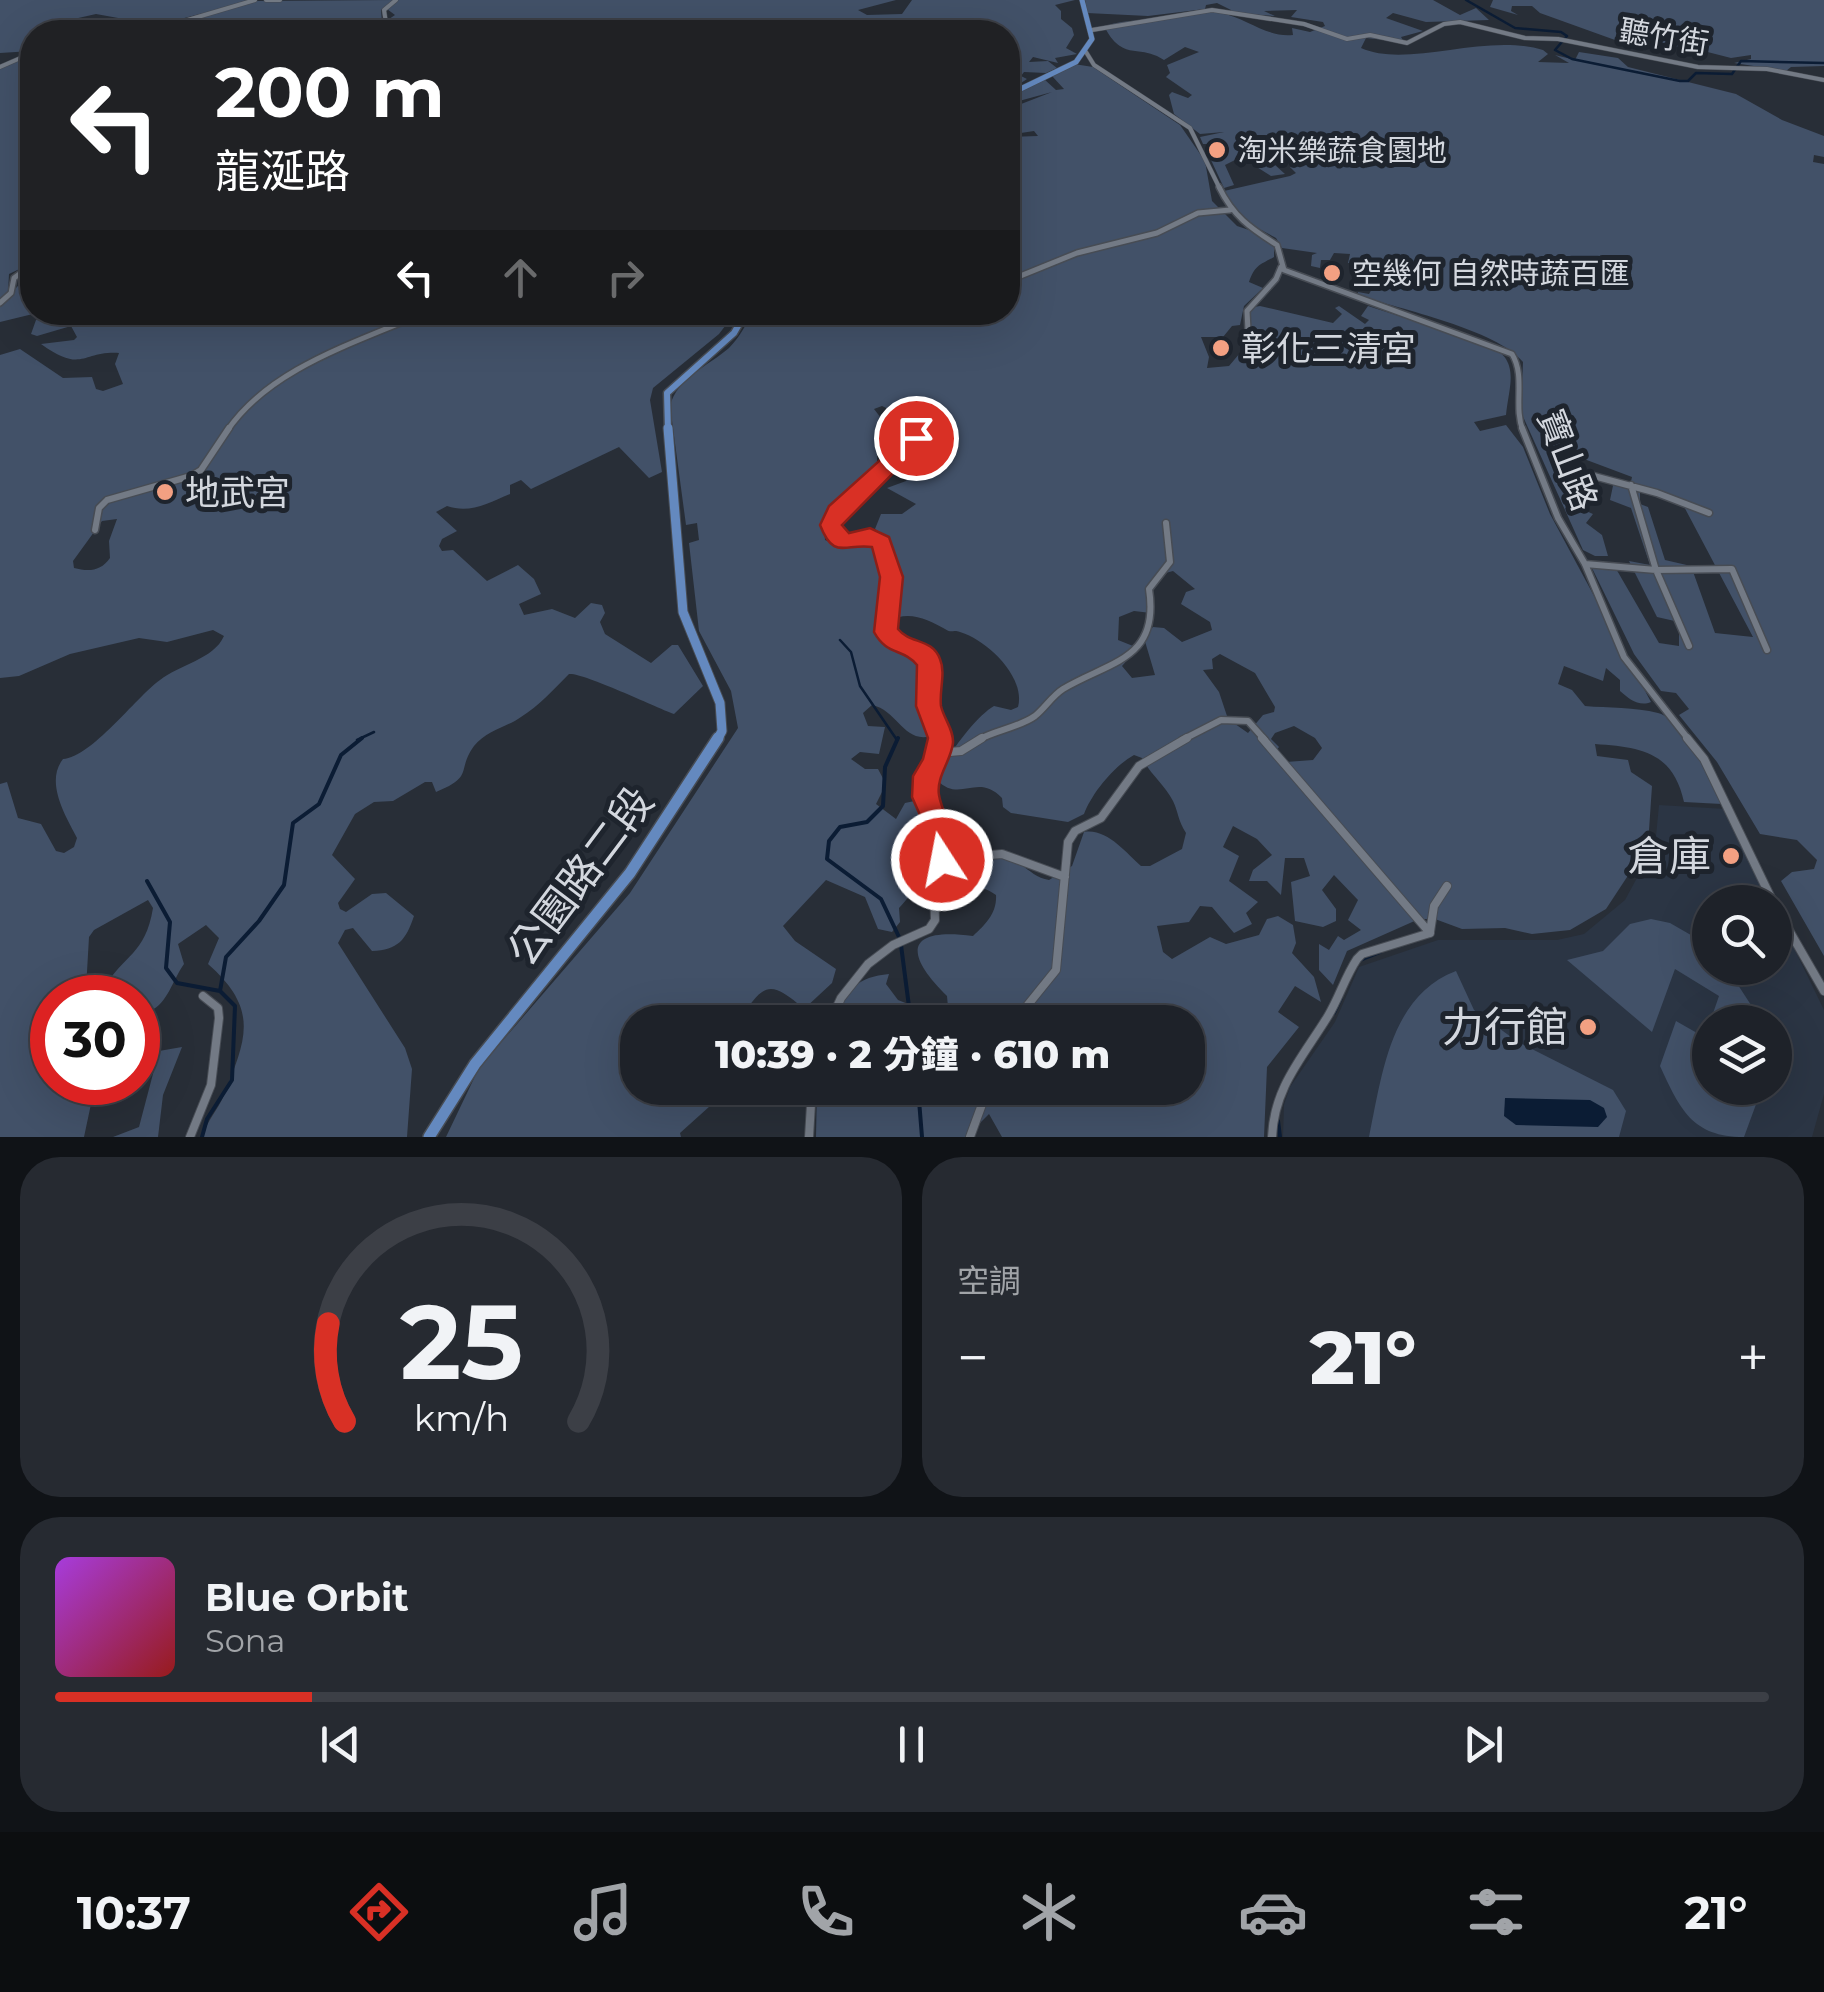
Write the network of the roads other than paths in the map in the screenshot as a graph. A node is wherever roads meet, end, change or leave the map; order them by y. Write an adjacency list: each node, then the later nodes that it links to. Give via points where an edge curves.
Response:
1 (255, 0): 6 (street)
2 (266, 0): 3 (street)
3 (280, 0)
4 (396, 0): 7 (street, via 384,10)
5 (1082, 0): 8 (main road)
6 (187, 20)
7 (385, 20)
8 (1092, 30): 9 (main road); 12 (street, 聽竹街, via 1212,10 1322,28 1347,39 1370,35 1407,43 1444,24 1479,23 1525,38 1698,67 1767,69)
9 (1086, 52): 10 (main road); 11 (street)
10 (1076, 62): 11 (street); 13 (main road)
11 (1094, 65): 14 (street, via 1190,128)
12 (1824, 80)
13 (1020, 89)
14 (1230, 210): 15 (street, via 1277,245); 17 (street, via 1198,214)
15 (1280, 268): 21 (street, via 1247,312); 28 (street, 寶山路, via 1512,354 1519,366 1518,418 1558,518)
16 (20, 274): 18 (street)
17 (1020, 276)
18 (0, 303)
19 (396, 325): 27 (street, via 298,368 239,414 201,470 107,500)
20 (739, 325): 30 (main road, via 668,394 683,612)
21 (1250, 350)
22 (916, 438): 33 (street, via 831,525 845,542 870,536 885,551 892,577 886,632 930,662)
23 (1571, 460): 24 (street, via 1579,472)
24 (1631, 486): 25 (street); 29 (street)
25 (1709, 513)
26 (1166, 523): 33 (street, via 1170,562 1149,589 1152,615 1145,637 1112,668 1060,690 1033,718 996,729 961,751)
27 (95, 530)
28 (1585, 564): 29 (street); 36 (street, 寶山路, via 1633,673 1704,760)
29 (1656, 570): 31 (street); 32 (street, via 1732,569)
30 (691, 638): 47 (main road, 公園路二段, via 723,706 722,731 626,878 478,1062)
31 (1689, 646)
32 (1767, 650)
33 (938, 753): 34 (street, via 925,797 938,823)
34 (942, 860): 35 (street, via 1002,854); 42 (street, via 935,920 868,964)
35 (1065, 876): 38 (street, via 1075,831 1100,818 1140,766 1236,718 1248,721 1288,763); 43 (street, via 1056,970)
36 (1765, 885)
37 (1447, 886): 38 (street, via 1434,906)
38 (1430, 933): 50 (street, via 1355,961 1336,1005 1290,1068 1277,1096)
39 (1792, 935): 40 (street, 寶山路)
40 (1824, 991)
41 (203, 996): 46 (street, via 218,1008 219,1018 210,1085)
42 (838, 1005)
43 (1028, 1005)
44 (811, 1105): 48 (street)
45 (982, 1105): 49 (street)
46 (190, 1137)
47 (429, 1137)
48 (809, 1137)
49 (970, 1137)
50 (1272, 1137)

